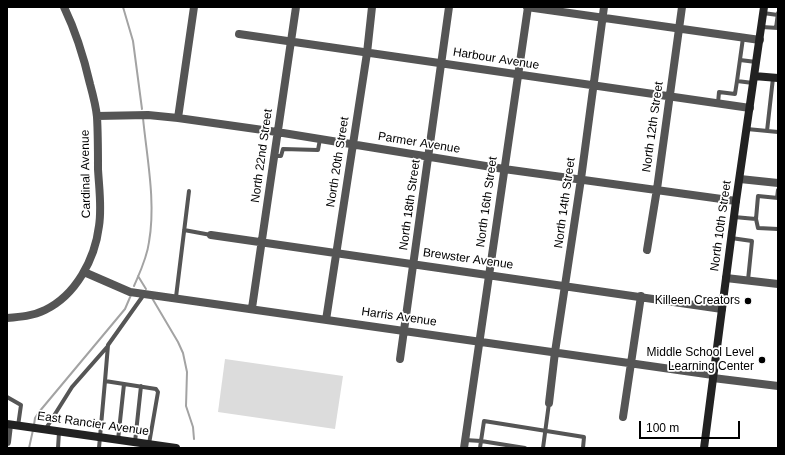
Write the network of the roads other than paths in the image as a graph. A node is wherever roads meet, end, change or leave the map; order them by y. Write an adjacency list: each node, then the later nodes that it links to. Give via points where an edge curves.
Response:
1 (64, 7): 31 (street, Cardinal Avenue, via 84,60)
2 (194, 7): 32 (street)
3 (296, 7): 18 (street, North 22nd Street)
4 (372, 7): 19 (street, North 20th Street)
5 (449, 7): 22 (street, North 18th Street)
6 (528, 7): 11 (street); 23 (street, North 16th Street)
7 (604, 7): 11 (street, North 14th Street)
8 (682, 7): 13 (street, North 12th Street)
9 (764, 10): 10 (lane); 12 (street, North 10th Street)
10 (778, 14): 14 (lane)
11 (603, 18): 13 (street); 27 (street, North 14th Street)
12 (762, 26): 14 (lane); 17 (street, North 10th Street)
13 (679, 28): 16 (street); 28 (street, North 12th Street)
14 (777, 28)
15 (239, 34): 18 (street, Harbour Avenue)
16 (743, 37): 17 (street); 20 (lane)
17 (760, 40): 21 (street, North 10th Street)
18 (291, 41): 19 (street, Harbour Avenue); 35 (street, North 22nd Street)
19 (367, 53): 22 (street, Harbour Avenue); 38 (street, North 20th Street)
20 (740, 60): 21 (lane); 26 (lane)
21 (756, 62): 25 (street, North 10th Street)
22 (441, 63): 23 (street, Harbour Avenue); 40 (street, North 18th Street)
23 (518, 75): 27 (street, Harbour Avenue); 41 (street, North 16th Street)
24 (776, 78): 25 (street); 34 (lane)
25 (754, 80): 26 (lane); 30 (street, North 10th Street)
26 (737, 81): 29 (lane, via 735,94 719,92)
27 (594, 86): 28 (street, Harbour Avenue); 42 (street, North 14th Street)
28 (670, 97): 29 (street, Harbour Avenue); 45 (street, North 12th Street)
29 (717, 104): 30 (street, Harbour Avenue)
30 (750, 108): 33 (street, North 10th Street)
31 (97, 116): 32 (street, Parmer Avenue, via 148,115); 60 (street, Cardinal Avenue, via 99,226 91,258)
32 (178, 118): 35 (street, Parmer Avenue)
33 (747, 129): 34 (lane); 43 (street, North 10th Street)
34 (767, 131): 36 (lane)
35 (277, 132): 37 (street, Parmer Avenue); 39 (street, North 22nd Street)
36 (778, 132)
37 (320, 139): 38 (street, Parmer Avenue); 39 (lane, via 318,150 283,149 281,156)
38 (352, 145): 40 (street, Parmer Avenue); 58 (street, North 20th Street)
39 (274, 156): 56 (street, North 22nd Street)
40 (429, 157): 41 (street, Parmer Avenue); 59 (street, North 18th Street)
41 (504, 169): 42 (street, Parmer Avenue); 61 (street, North 16th Street)
42 (581, 179): 45 (street, Parmer Avenue); 65 (street, North 14th Street)
43 (740, 179): 44 (street); 49 (street, North 10th Street)
44 (778, 183)
45 (657, 190): 49 (street, Parmer Avenue); 57 (street, North 12th Street)
46 (778, 190): 48 (lane)
47 (189, 191): 53 (lane)
48 (778, 198): 51 (lane, via 758,196)
49 (736, 201): 50 (street, North 10th Street)
50 (734, 217): 51 (lane); 55 (street, North 10th Street)
51 (756, 219): 52 (lane, via 758,228)
52 (778, 229)
53 (184, 230): 54 (lane); 68 (lane)
54 (211, 235): 56 (street, Brewster Avenue)
55 (731, 238): 62 (street, North 10th Street); 63 (lane, via 752,241)
56 (262, 242): 58 (street, Brewster Avenue); 69 (street, North 22nd Street)
57 (647, 250)
58 (336, 253): 59 (street, Brewster Avenue); 72 (street, North 20th Street)
59 (414, 264): 61 (street, Brewster Avenue); 73 (street, North 18th Street)
60 (84, 272): 66 (street, Harris Avenue, via 130,292); 71 (street, Cardinal Avenue, via 79,281 46,310)
61 (489, 274): 65 (street, Brewster Avenue); 74 (street, North 16th Street)
62 (726, 278): 63 (street); 70 (street, North 10th Street)
63 (748, 281): 64 (street)
64 (778, 284)
65 (565, 285): 67 (street, Brewster Avenue); 76 (street, North 14th Street)
66 (146, 293): 68 (street, Harris Avenue); 75 (lane)
67 (641, 296): 70 (street, Brewster Avenue); 78 (street)
68 (176, 297): 69 (street, Harris Avenue)
69 (252, 308): 72 (street, Harris Avenue)
70 (722, 309): 79 (street, North 10th Street)
71 (7, 318)
72 (326, 320): 73 (street, Harris Avenue)
73 (404, 330): 74 (street, Harris Avenue); 77 (street, North 18th Street)
74 (480, 341): 76 (street, Harris Avenue); 96 (street, North 16th Street)
75 (108, 345): 80 (lane); 88 (lane, via 72,387)
76 (555, 352): 78 (street, Harris Avenue); 85 (street, North 14th Street)
77 (400, 359)
78 (631, 363): 79 (street, Harris Avenue); 86 (street)
79 (713, 377): 83 (street, Harris Avenue); 105 (street, North 10th Street)
80 (105, 381): 81 (lane); 91 (lane)
81 (124, 384): 82 (lane); 92 (lane)
82 (141, 386): 95 (lane); 97 (lane, via 156,389 158,392)
83 (778, 386)
84 (7, 397): 87 (lane, via 21,405)
85 (549, 403): 89 (lane)
86 (623, 417)
87 (11, 425): 88 (street, East Rancier Avenue); 94 (street)
88 (45, 430): 90 (street, East Rancier Avenue)
89 (546, 430): 93 (lane, via 484,421); 103 (lane); 104 (lane, via 584,437)
90 (59, 432): 91 (street, East Rancier Avenue); 98 (lane)
91 (101, 437): 92 (street, East Rancier Avenue); 99 (lane)
92 (118, 440): 95 (street, East Rancier Avenue)
93 (481, 441): 96 (lane); 101 (lane); 102 (lane)
94 (7, 442)
95 (135, 442): 97 (street, East Rancier Avenue)
96 (464, 444)
97 (152, 446): 100 (street, East Rancier Avenue)
98 (58, 448)
99 (99, 448)
100 (176, 448)
101 (480, 448)
102 (525, 448)
103 (543, 448)
104 (583, 448)
105 (704, 448)

